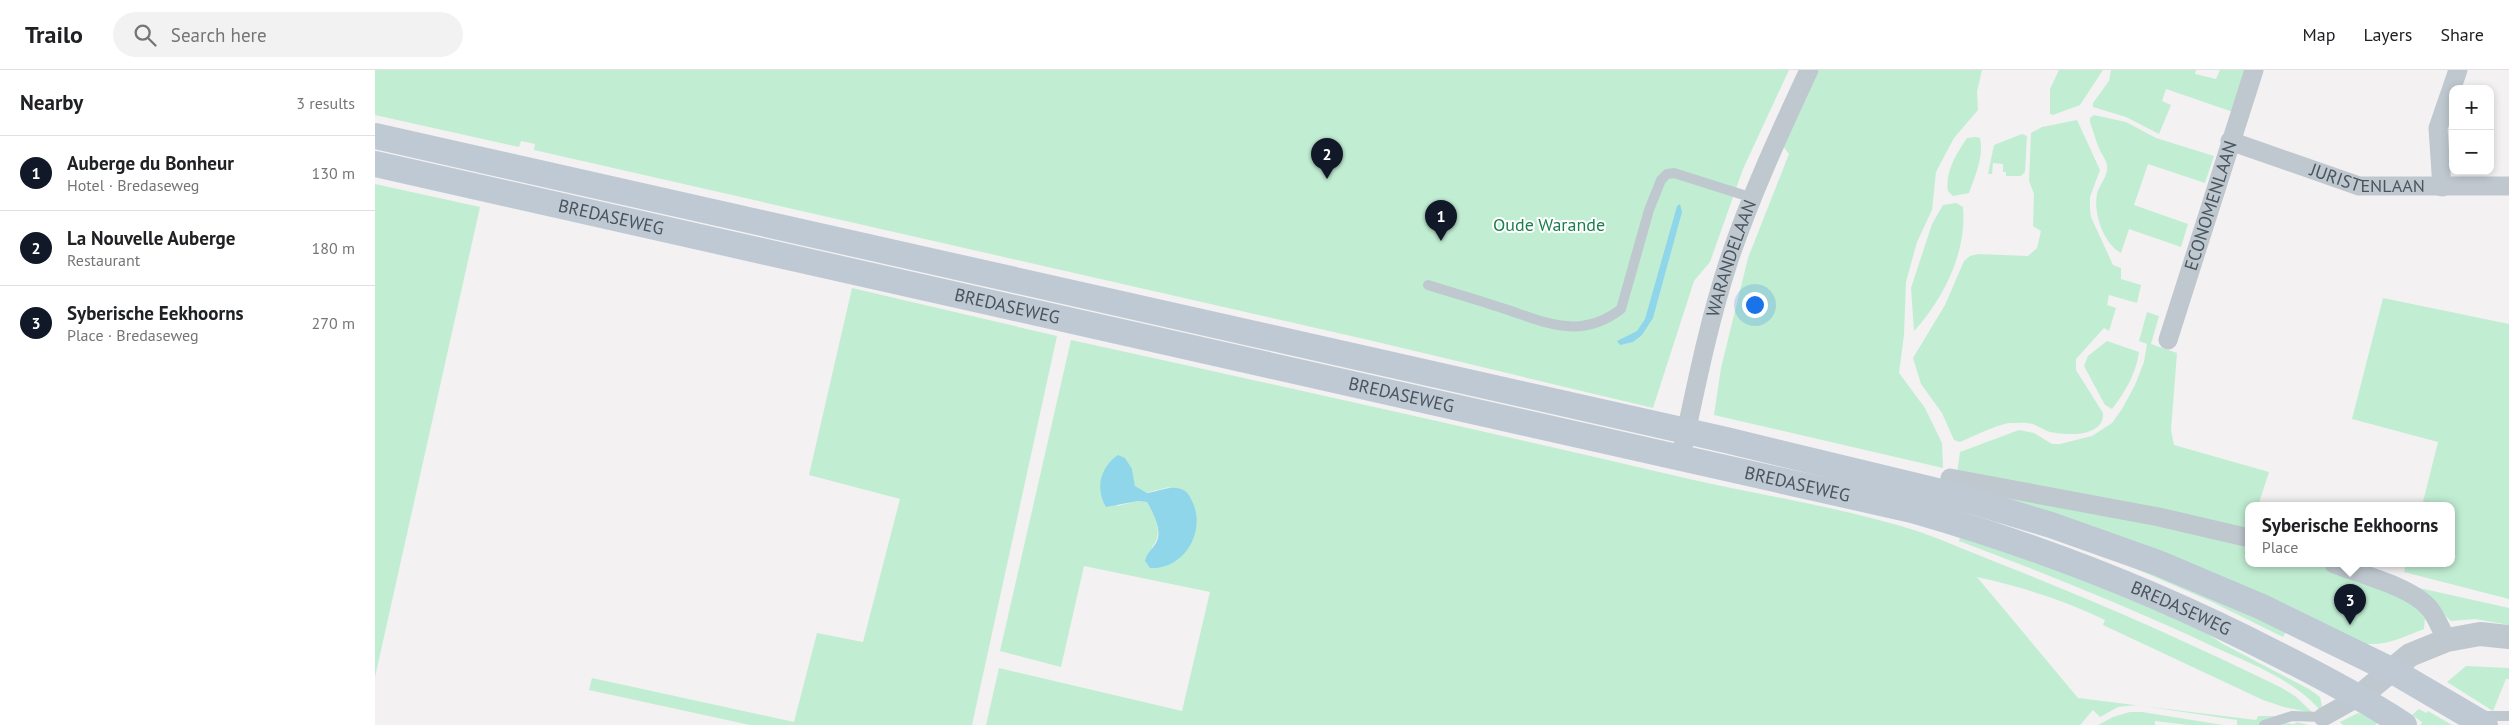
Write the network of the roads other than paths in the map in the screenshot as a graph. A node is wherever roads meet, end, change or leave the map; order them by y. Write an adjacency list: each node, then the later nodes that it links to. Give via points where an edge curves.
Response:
1 (1809, 70): 9 (street, WARANDELAAN)
2 (2254, 70): 5 (street, ECONOMENLAAN)
3 (2458, 70): 8 (street, via 2438,128)
4 (375, 136): 10 (main road, BREDASEWEG)
5 (2230, 141): 8 (street, JURISTENLAAN, via 2359,186); 14 (street, ECONOMENLAAN)
6 (375, 164): 12 (main road, BREDASEWEG)
7 (2509, 186): 8 (street, JURISTENLAAN)
8 (2442, 187)
9 (1753, 198): 11 (lane, via 1674,173 1667,174 1661,180 1649,210 1621,309 1609,318 1588,326 1551,326); 16 (street, WARANDELAAN, via 1729,259)
10 (1024, 282): 12 (main road); 13 (main road, BREDASEWEG)
11 (1428, 285)
12 (1019, 308): 15 (main road, BREDASEWEG)
13 (1183, 317): 15 (main road, via 1197,334); 16 (main road, BREDASEWEG)
14 (2168, 340)
15 (1174, 344): 16 (main road, BREDASEWEG)
16 (1684, 444): 22 (main road, BREDASEWEG, via 1890,478 2051,525 2157,563 2262,606); 23 (main road, BREDASEWEG, via 2048,553 2230,630)
17 (1950, 478): 18 (street, via 2159,517)
18 (2245, 537)
19 (2342, 567): 21 (street, via 2401,589 2422,601)
20 (2509, 637): 21 (street, via 2480,634)
21 (2447, 640): 22 (street, via 2410,655)
22 (2393, 671): 23 (street); 24 (main road, BREDASEWEG)
23 (2359, 697): 25 (street); 27 (main road, BREDASEWEG)
24 (2496, 719)
25 (2324, 721): 26 (lane, via 2292,716)
26 (2265, 725)
27 (2404, 725)

